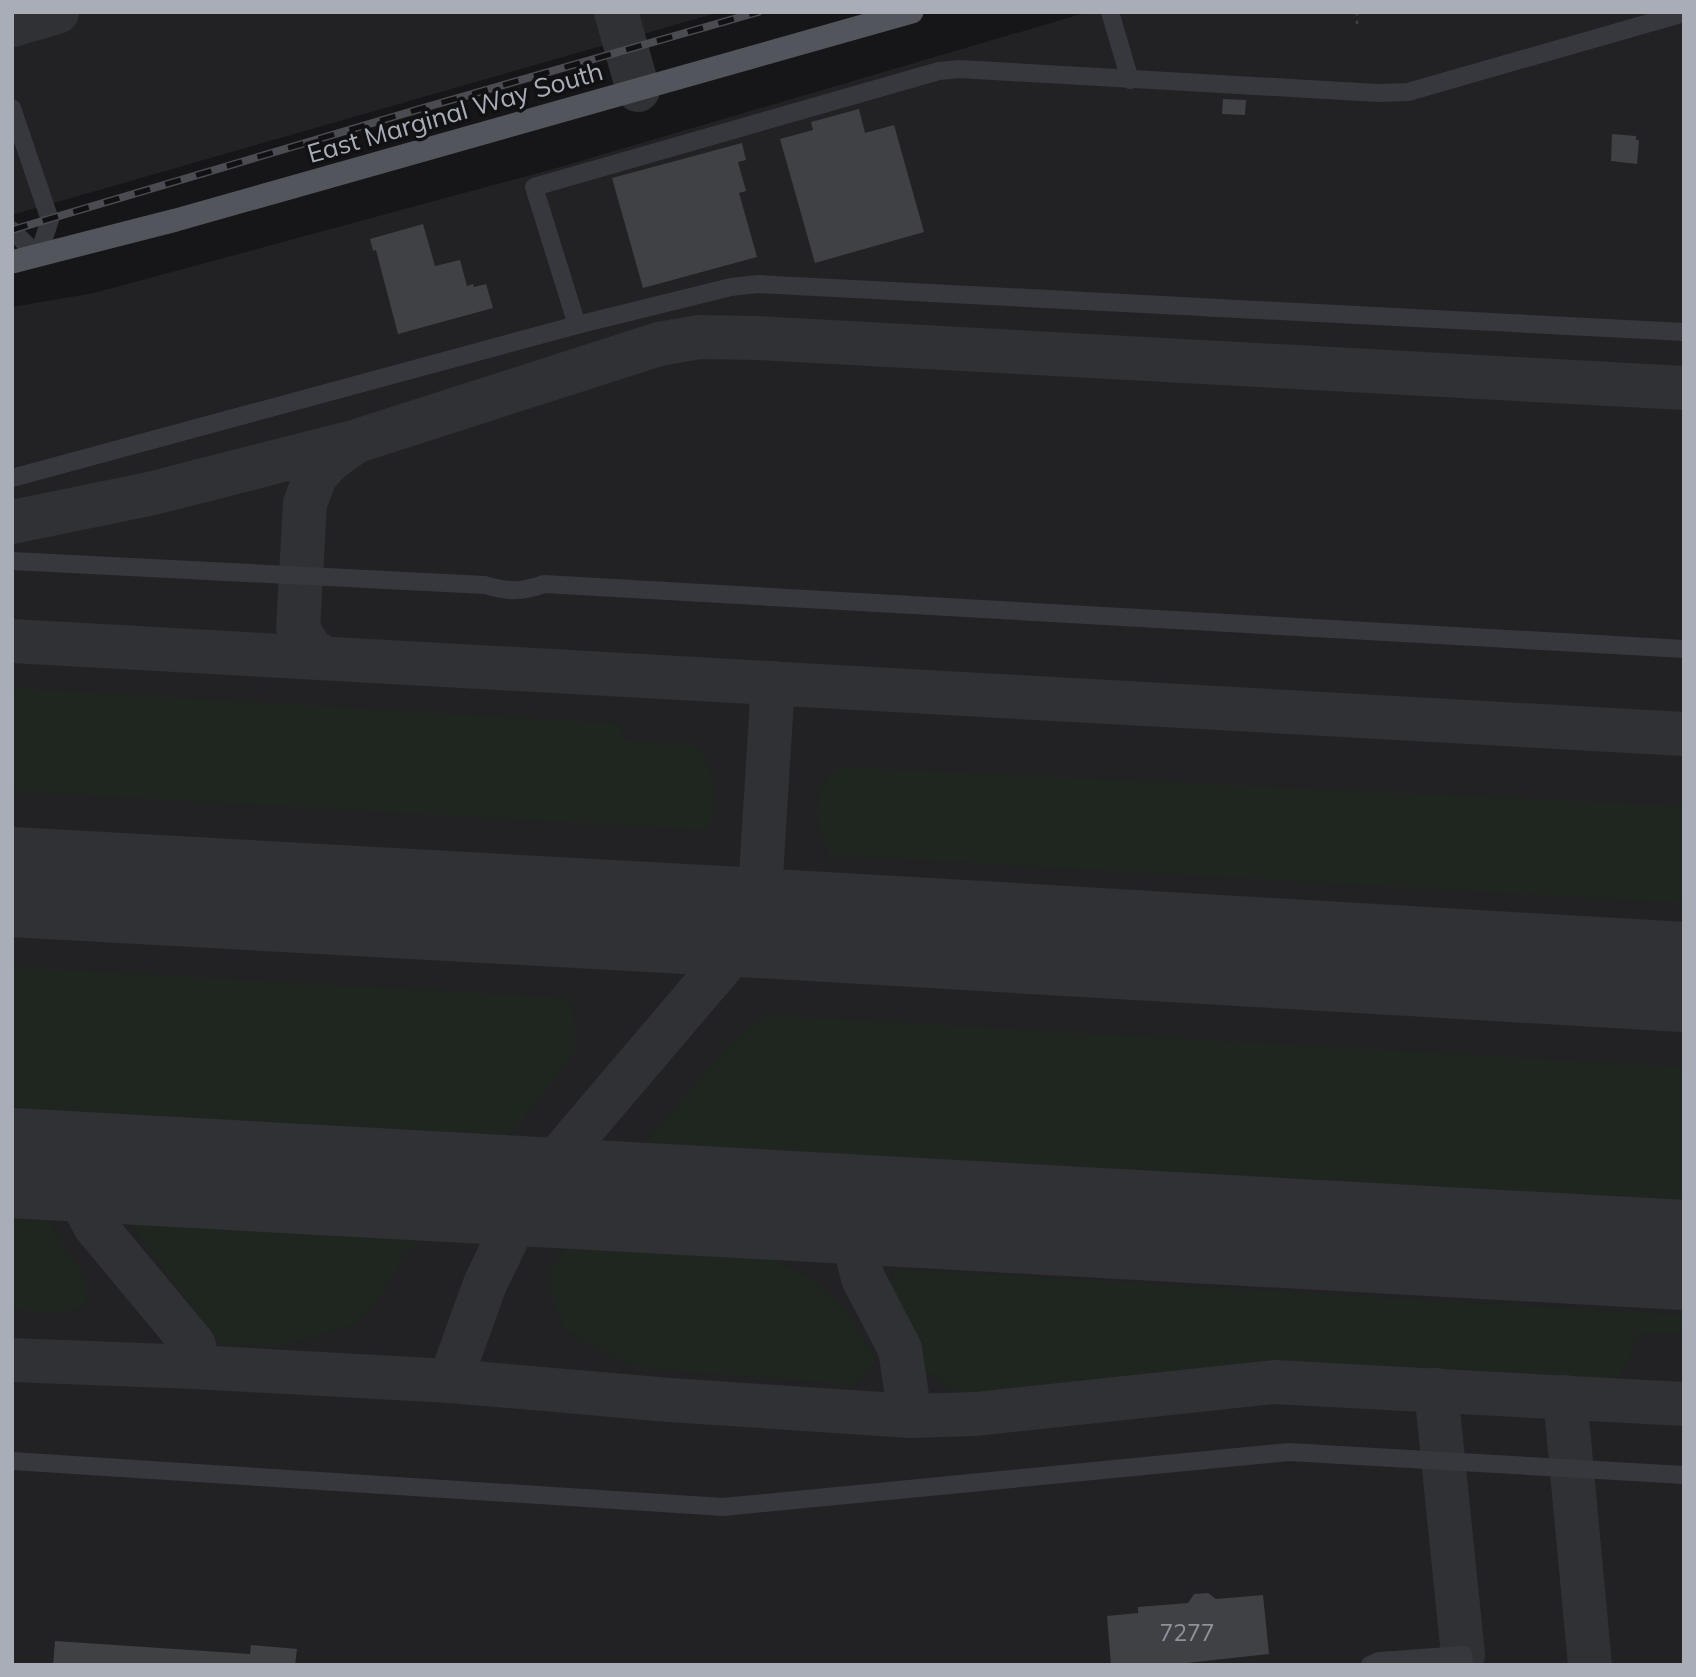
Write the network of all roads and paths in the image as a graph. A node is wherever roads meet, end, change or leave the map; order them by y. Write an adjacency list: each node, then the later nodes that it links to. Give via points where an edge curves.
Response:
1 (912, 12): 9 (main road, East Marginal Way South)
2 (1110, 12): 6 (lane)
3 (1357, 12): 5 (path)
4 (1684, 13): 6 (lane, via 1408,92)
5 (1357, 24)
6 (1130, 80): 11 (lane, via 939,71 534,187)
7 (12, 108): 9 (lane, via 50,220)
8 (12, 230): 9 (lane)
9 (38, 256): 10 (main road, East Marginal Way South)
10 (12, 262)
11 (577, 325): 12 (lane, via 758,284); 13 (lane)
12 (1684, 332)
13 (12, 478)
14 (12, 561): 15 (lane, via 485,584 501,590 526,591 544,584)
15 (1684, 649)
16 (12, 1461): 17 (lane, via 723,1507 1289,1452)
17 (1684, 1475)
18 (1370, 1665): 19 (lane, via 1463,1655)
19 (1464, 1665)

